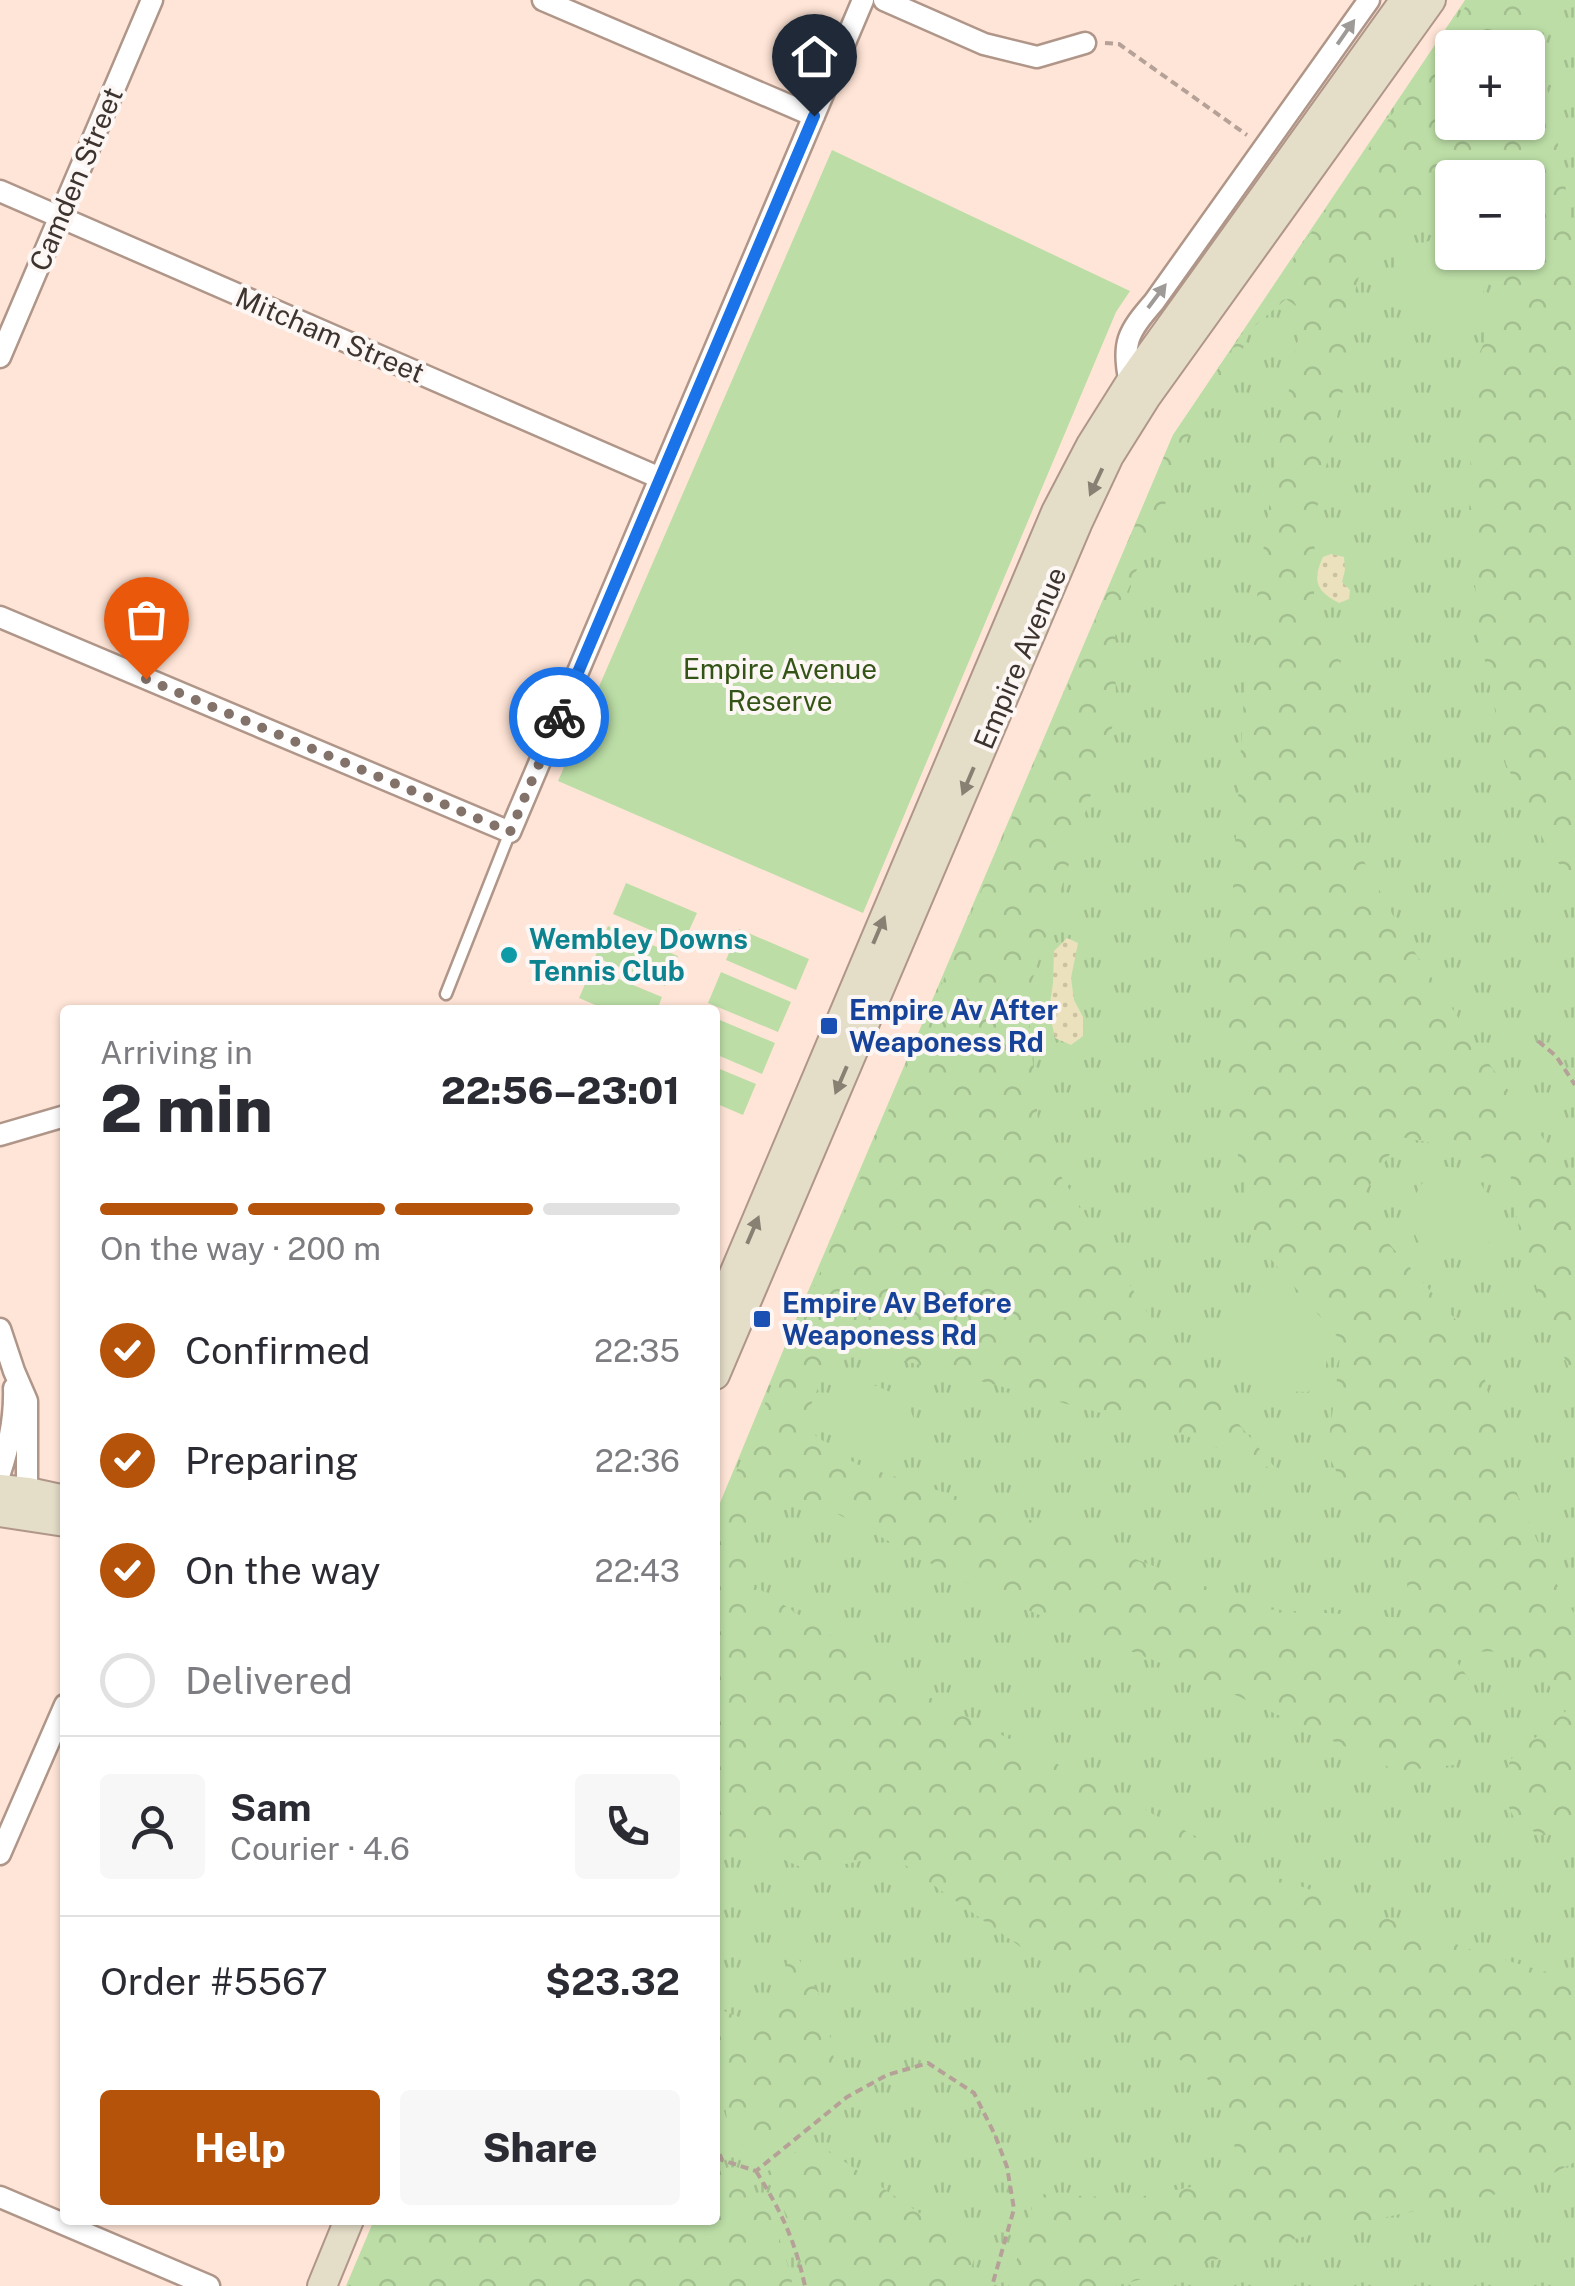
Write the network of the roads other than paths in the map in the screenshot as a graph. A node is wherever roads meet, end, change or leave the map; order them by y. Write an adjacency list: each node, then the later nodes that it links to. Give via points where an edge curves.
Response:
1 (152, 0): 11 (street, Camden Street)
2 (543, 0): 9 (street)
3 (863, 0): 9 (street)
4 (884, 0): 8 (street, via 984,44 1036,57)
5 (1369, 0): 13 (street, one-way to 5, via 1124,360 1138,320)
6 (1405, 0): 13 (main road, Empire Avenue)
7 (1431, 0): 22 (main road, Empire Avenue, one-way to 22, via 1109,456)
8 (1085, 43)
9 (814, 116): 14 (street)
10 (0, 190): 11 (street, Mitcham Street)
11 (60, 215): 12 (street, Camden Street); 14 (street, Mitcham Street)
12 (0, 358)
13 (1130, 384): 20 (main road, Empire Avenue, one-way to 13, via 1056,512)
14 (660, 478): 16 (street)
15 (0, 618): 16 (street)
16 (510, 832): 17 (lane)
17 (446, 994)
18 (60, 1117): 19 (street)
19 (0, 1135)
20 (720, 1308)
21 (0, 1329): 23 (street)
22 (720, 1364)
23 (14, 1371): 24 (street, via 10,1443); 26 (street, via 28,1401)
24 (0, 1474)
25 (60, 1500): 26 (main road)
26 (14, 1502): 27 (main road)
27 (60, 1520)
28 (60, 1717): 29 (street)
29 (0, 1854)
30 (0, 2197): 31 (street)
31 (60, 2223)
32 (66, 2225): 34 (street)
33 (347, 2225): 35 (main road)
34 (209, 2286)
35 (322, 2286)

